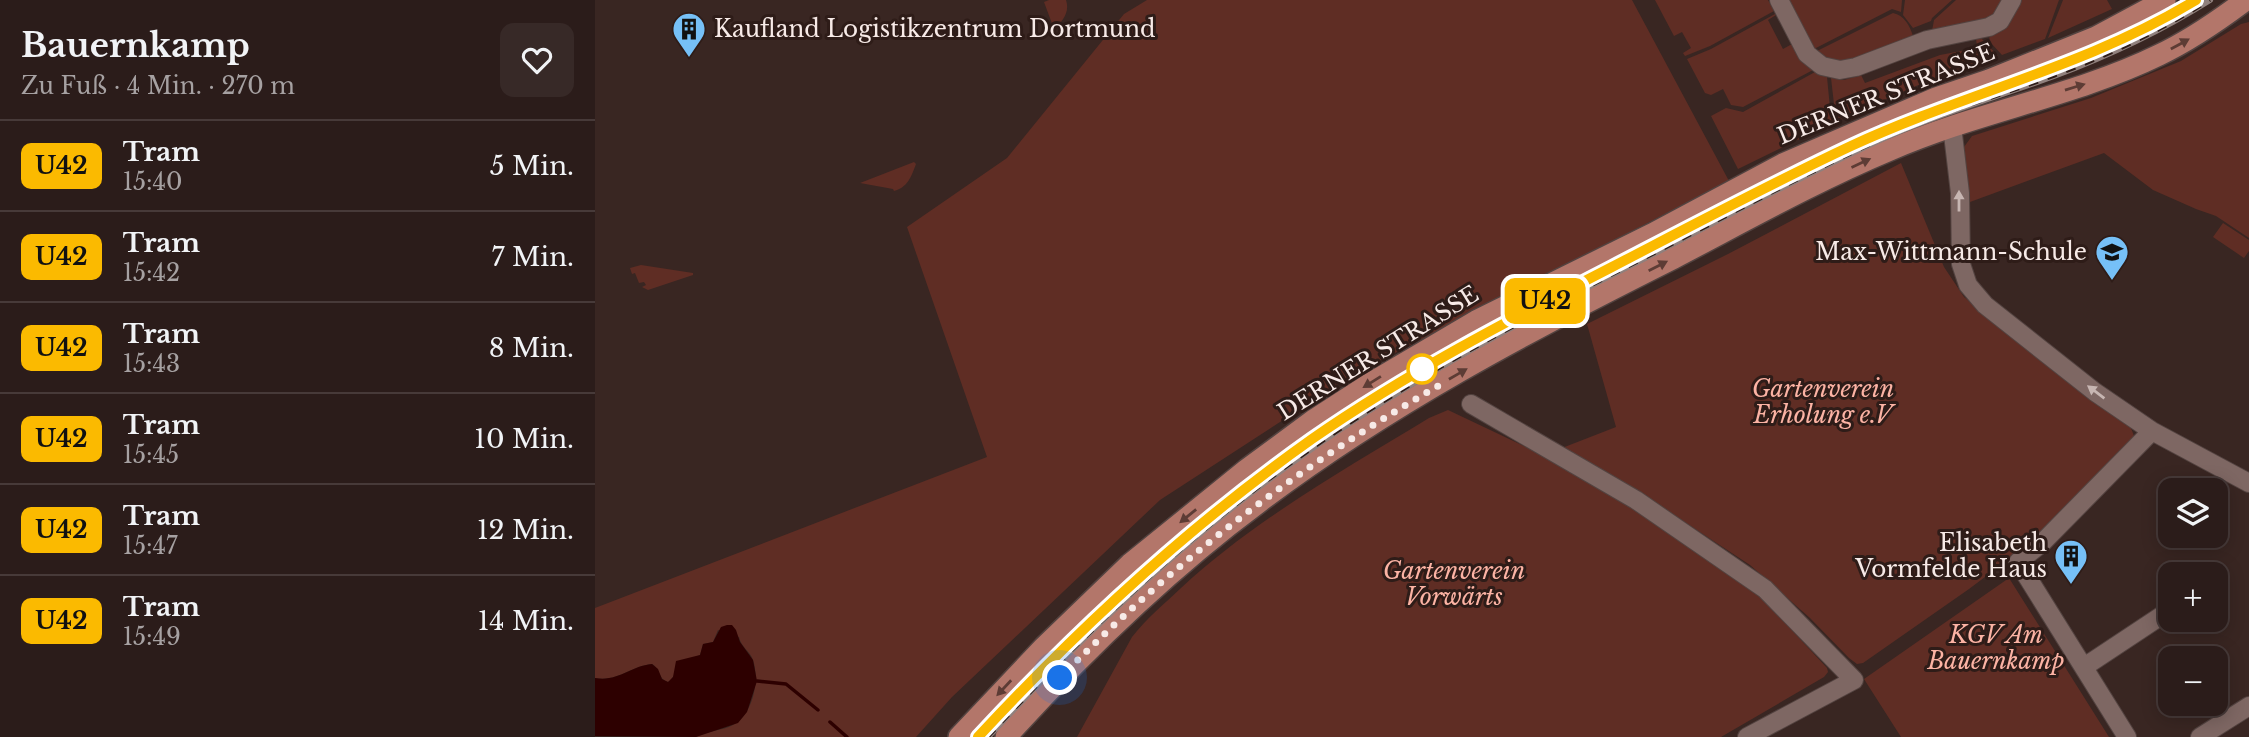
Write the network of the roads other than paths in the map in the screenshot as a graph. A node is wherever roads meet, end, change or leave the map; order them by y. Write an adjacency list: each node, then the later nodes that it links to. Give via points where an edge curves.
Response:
1 (1779, 0): 2 (street, via 1807,54 1822,66 1840,70 1927,40 1989,27 2000,21)
2 (2012, 0)
3 (2165, 0): 12 (main road, DERNER STRASSE, one-way to 12, via 2096,37 1935,98 1783,164 1476,321 1379,378 1246,470 1150,548 1062,629)
4 (2246, 0): 5 (main road, one-way to 4, via 2132,67 2183,43)
5 (1952, 126): 7 (street, one-way to 5, via 1985,305 1968,285 1961,264); 13 (main road, one-way to 5, via 1079,658 1157,584 1257,503 1330,452 1572,309 1836,175)
6 (1471, 404): 14 (street, via 1636,500 1765,589 1854,680)
7 (2152, 431): 8 (street); 10 (street, via 2018,562)
8 (2249, 483)
9 (2158, 618): 10 (street)
10 (2084, 667): 15 (street)
11 (2249, 706): 16 (street)
12 (959, 737)
13 (1006, 737)
14 (1747, 737)
15 (2127, 737)
16 (2200, 737)

